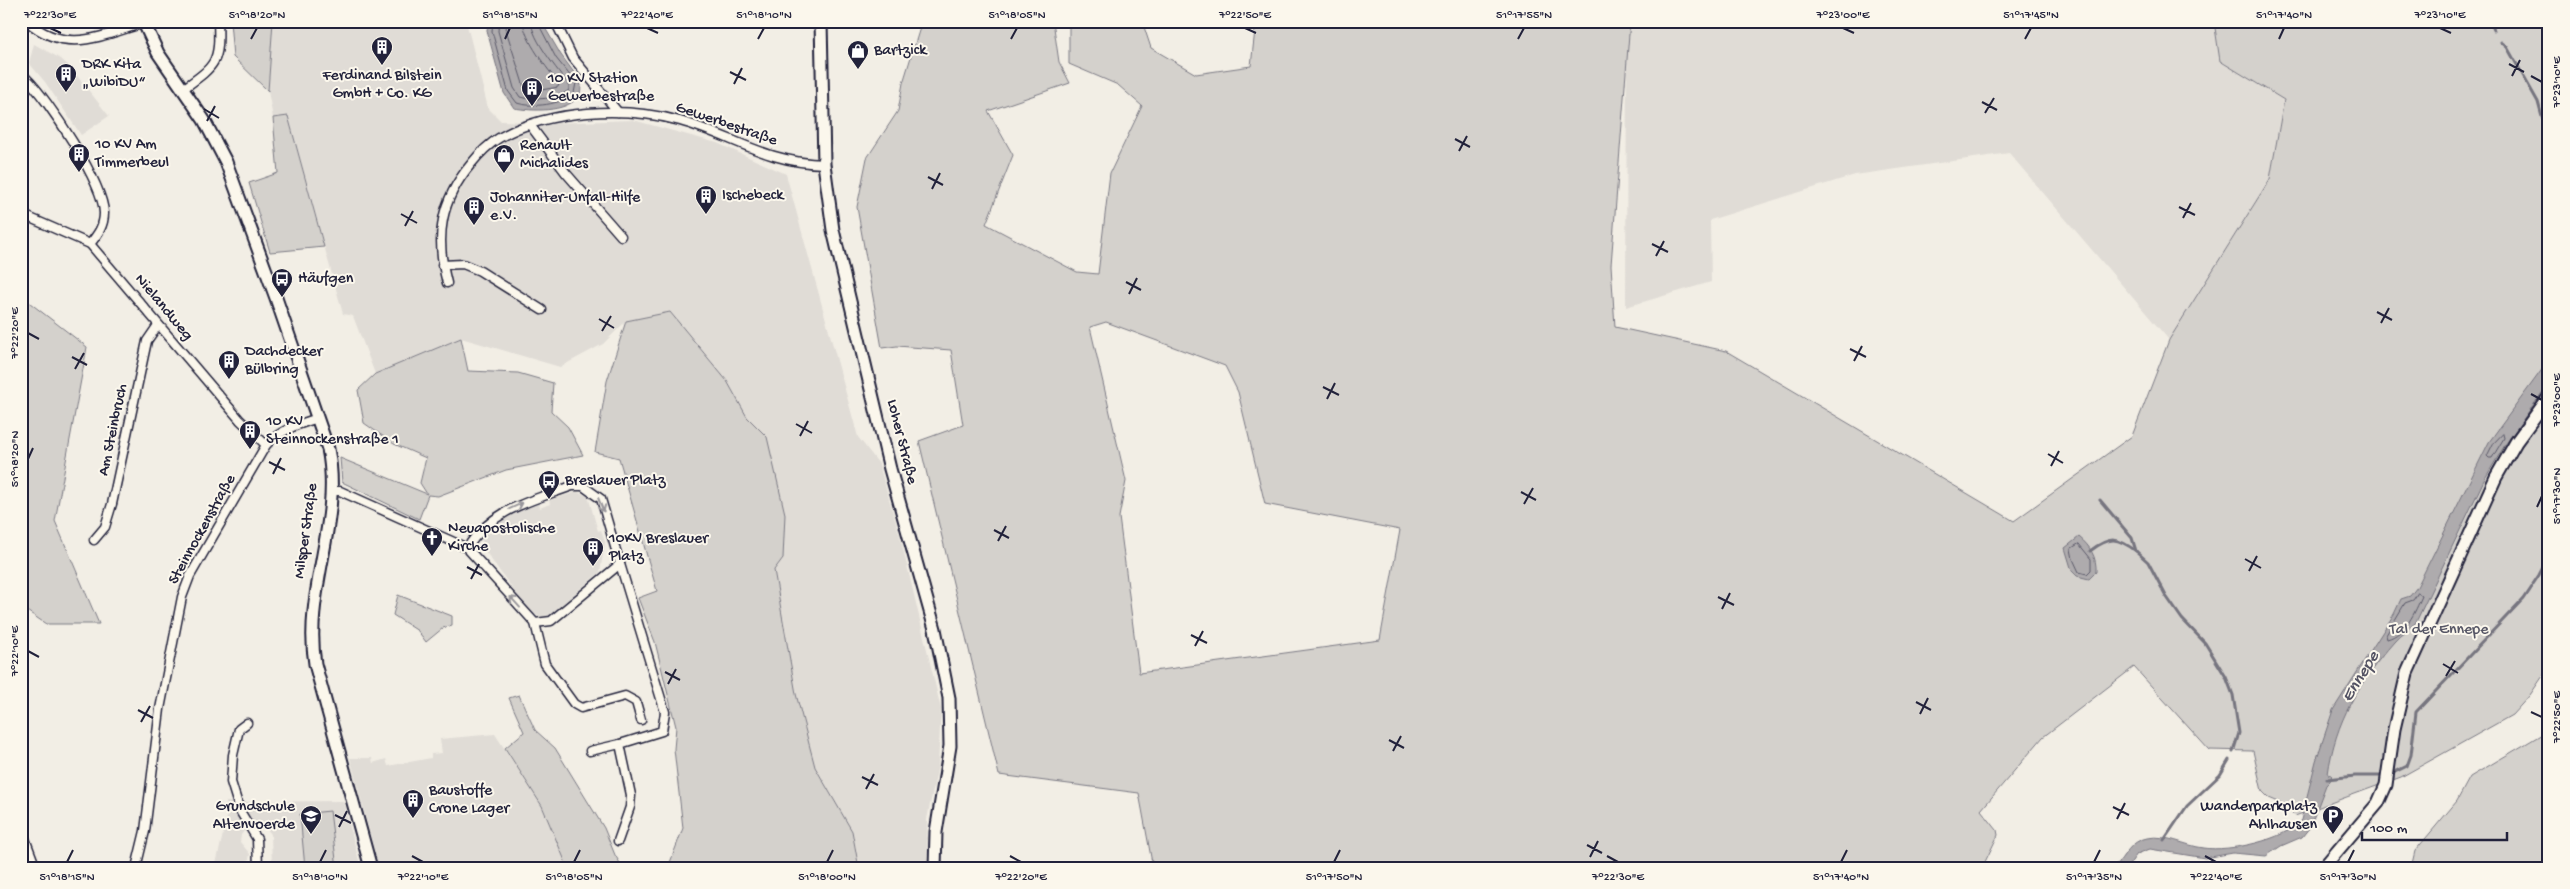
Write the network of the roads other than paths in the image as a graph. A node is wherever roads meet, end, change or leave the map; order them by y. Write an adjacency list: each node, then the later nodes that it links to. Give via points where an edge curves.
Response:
1 (27, 21): 5 (street, via 45,35 66,41)
2 (218, 21): 7 (street, via 220,47 216,60)
3 (555, 21): 8 (street, via 573,58)
4 (821, 21): 10 (street, Loher Straße)
5 (144, 22): 7 (street, Milsper Straße, via 158,53)
6 (26, 78): 13 (street, via 39,90 96,183 104,212 103,224)
7 (183, 89): 19 (street, Milsper Straße, via 226,162)
8 (618, 112): 9 (street, Gewerbestraße, via 553,118); 10 (street, Gewerbestraße, via 680,121 786,161)
9 (530, 125): 12 (street); 14 (street, Gewerbestraße, via 498,138 479,155 455,186 443,220)
10 (824, 164): 36 (street, Loher Straße, via 836,243 890,469 935,629 949,698 950,746 938,816)
11 (21, 214): 13 (street, Nielandweg)
12 (621, 236)
13 (90, 244): 17 (street, Nielandweg)
14 (442, 265): 15 (street, Gewerbestraße); 16 (street, via 463,264 480,271)
15 (447, 283)
16 (542, 310)
17 (158, 325): 20 (street, Nielandweg, via 240,420); 22 (street, Am Steinbruch, via 147,341 112,504 105,527)
18 (2549, 397): 37 (street, via 2516,442 2496,477 2406,673 2386,785 2378,802)
19 (318, 418): 20 (street, Steinnockenstraße, via 289,428); 21 (street, Milsper Straße, via 330,458)
20 (266, 445): 33 (street, Steinnockenstraße, via 190,576 182,597 160,709 145,831)
21 (332, 490): 23 (street); 35 (street, Milsper Straße, via 314,599 312,644)
22 (94, 540)
23 (467, 548): 24 (street, one-way to 24, via 475,535 505,510 572,486 583,486 601,500); 25 (street, one-way to 23)
24 (620, 564): 25 (street, via 551,621); 28 (street, via 665,712 662,731)
25 (535, 623): 26 (street, via 545,664 574,704 580,708 625,696 636,702)
26 (642, 720)
27 (247, 723): 34 (street, via 239,729 230,782 240,811 257,839)
28 (620, 744): 29 (street); 31 (street, via 631,795)
29 (590, 751)
30 (21, 828): 32 (street)
31 (618, 841)
32 (36, 868)
33 (136, 868)
34 (258, 868)
35 (371, 868)
36 (935, 868)
37 (2323, 868)

